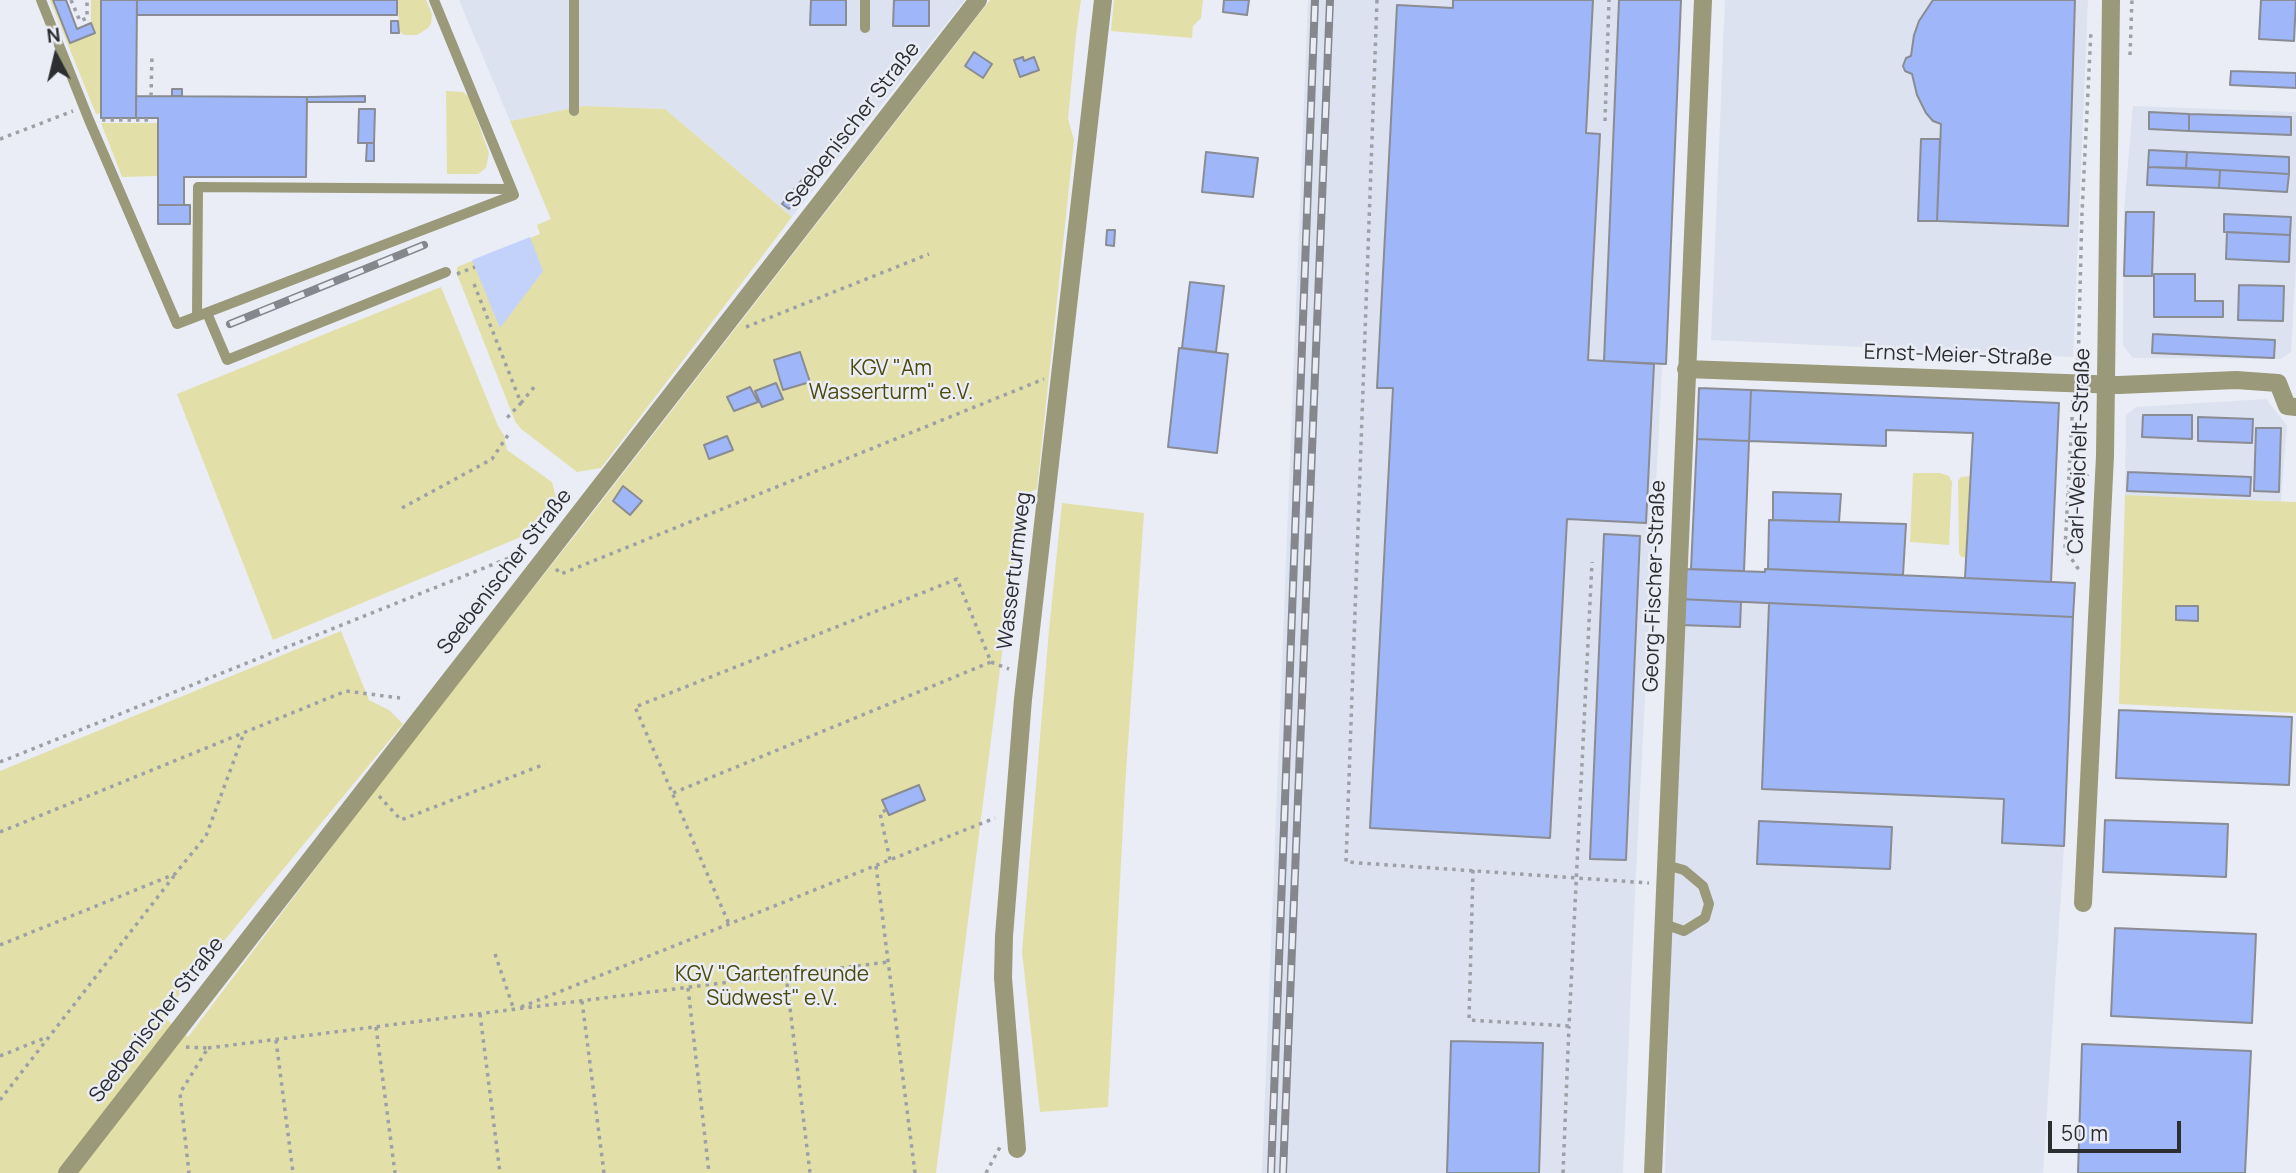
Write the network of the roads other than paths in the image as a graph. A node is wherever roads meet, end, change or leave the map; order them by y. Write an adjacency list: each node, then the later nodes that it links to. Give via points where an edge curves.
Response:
1 (41, 0): 13 (lane, via 177,324)
2 (434, 0): 11 (lane)
3 (574, 0): 10 (lane)
4 (865, 0): 9 (lane)
5 (978, 0): 21 (street, Seebenischer Straße)
6 (1103, 0): 20 (street, Wasserturmweg, via 1023,699 1004,936 1003,978)
7 (1703, 0): 14 (street, Georg-Fischer-Straße)
8 (2110, 0): 15 (street, Carl-Weichelt-Straße)
9 (865, 28)
10 (574, 111)
11 (511, 189): 13 (lane, via 514,195); 13 (lane, via 198,187)
12 (452, 273): 13 (lane, via 227,360)
13 (202, 314)
14 (1686, 369): 15 (street, Ernst-Meier-Straße); 17 (street, Georg-Fischer-Straße)
15 (2106, 384): 16 (street, Ernst-Meier-Straße, via 2278,383 2287,406); 18 (street, Carl-Weichelt-Straße)
16 (2296, 407)
17 (1666, 865): 19 (street, Georg-Fischer-Straße); 19 (lane, via 1684,870 1703,886 1709,904 1705,918 1684,930)
18 (2083, 903)
19 (1664, 923): 22 (street, Georg-Fischer-Straße)
20 (1017, 1149)
21 (67, 1173)
22 (1653, 1173)

